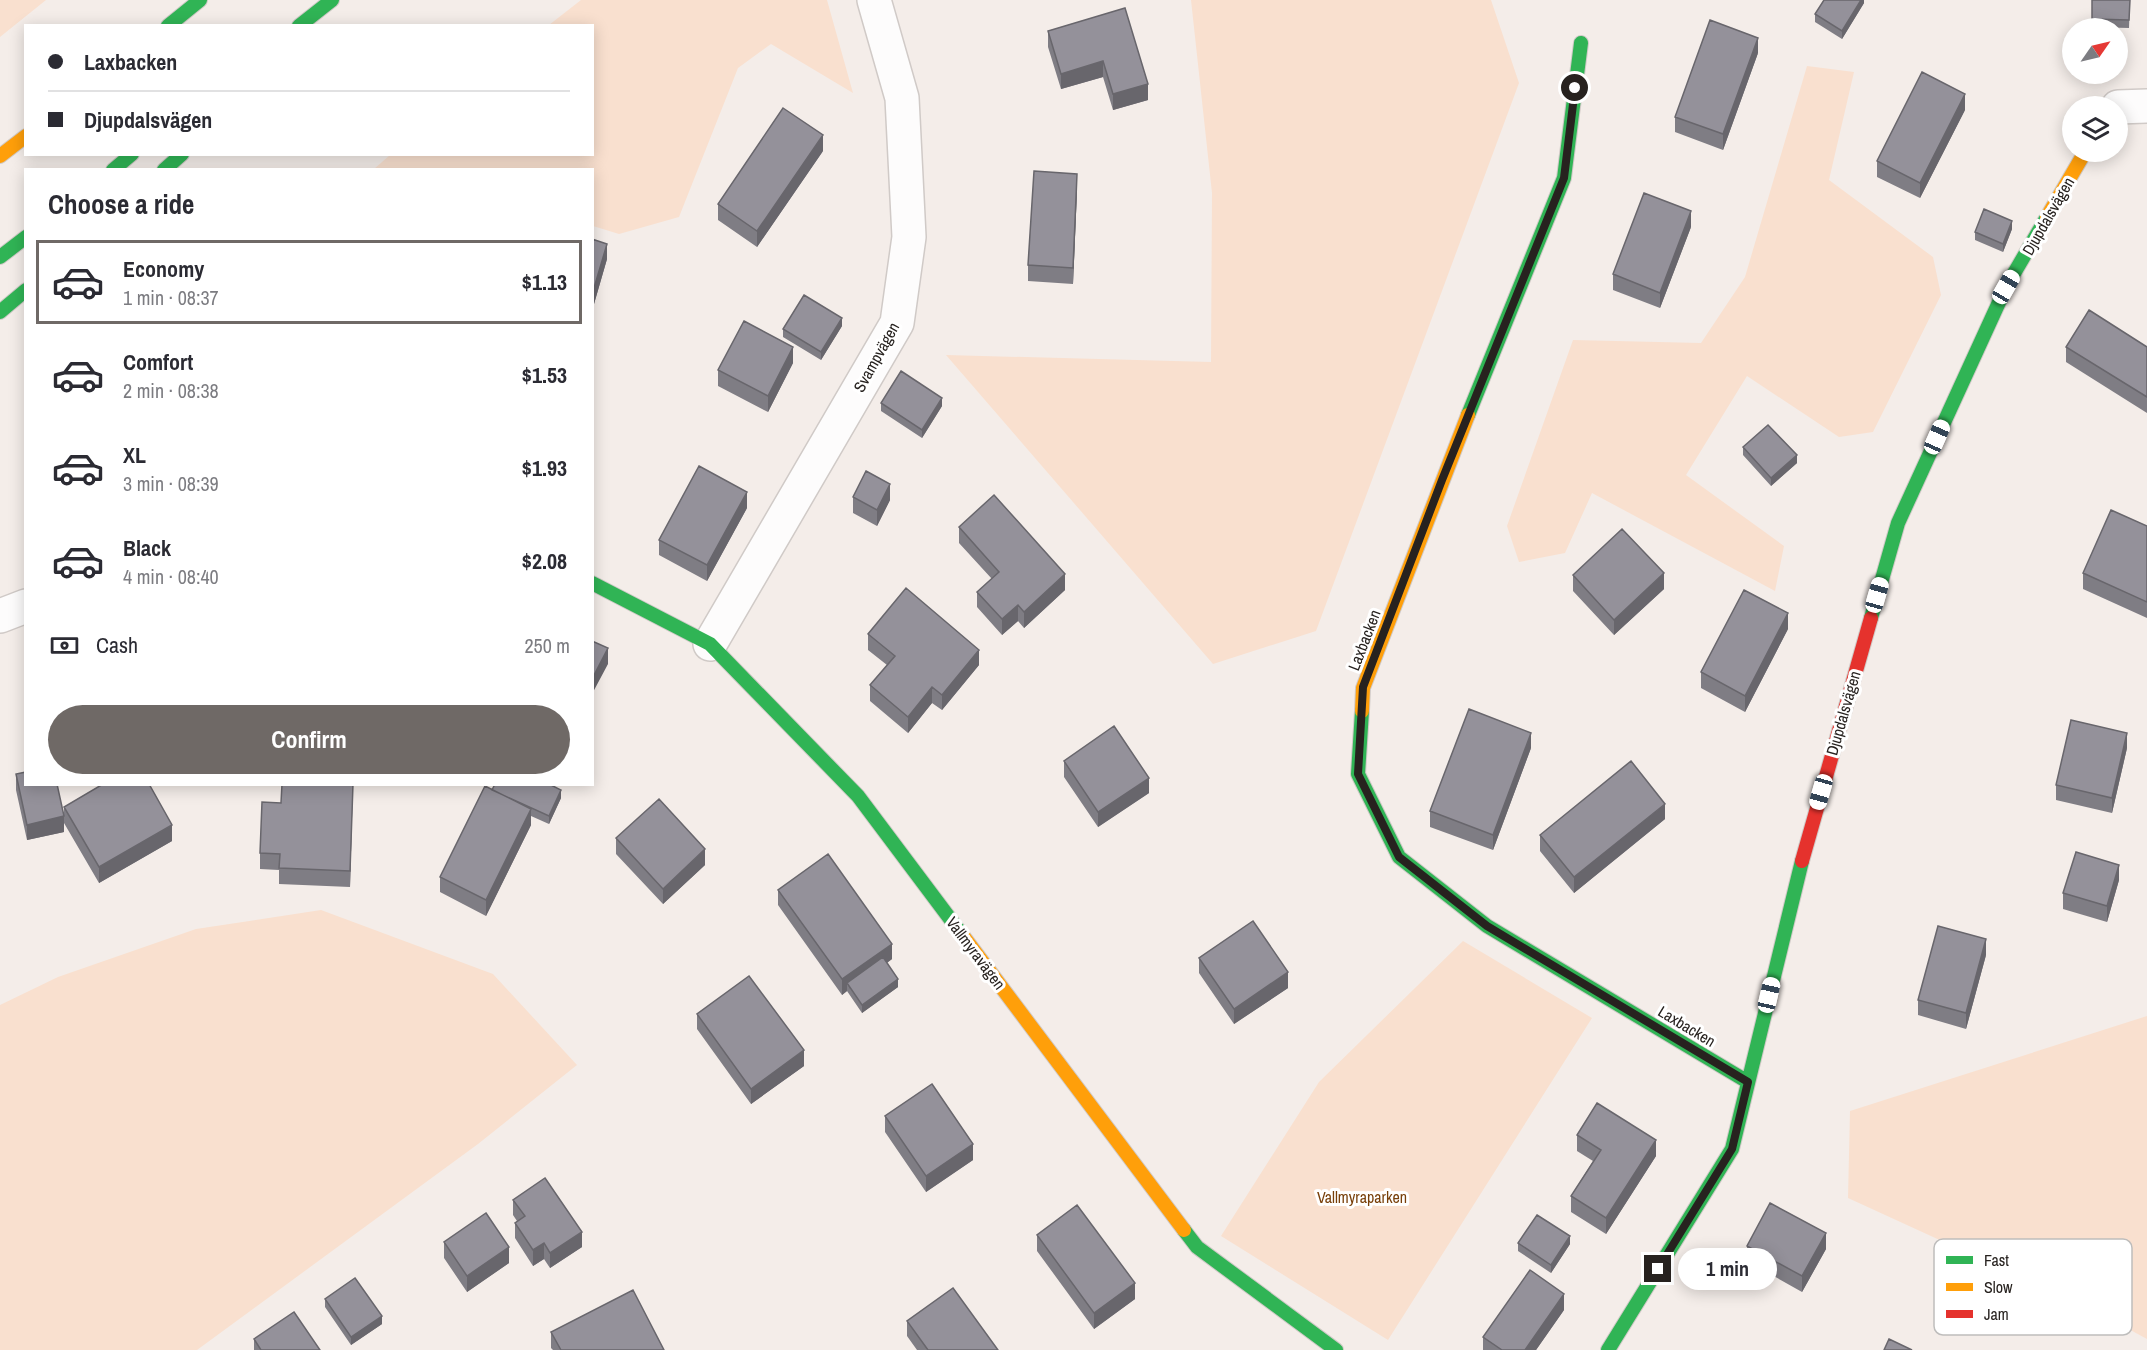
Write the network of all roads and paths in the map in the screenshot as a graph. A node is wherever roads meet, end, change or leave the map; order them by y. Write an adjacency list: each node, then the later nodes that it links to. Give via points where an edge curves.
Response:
1 (200, 0): 4 (main road)
2 (332, 0): 5 (main road)
3 (874, 0): 23 (street, Svampvägen, via 902,98 909,237 897,322)
4 (170, 24)
5 (302, 24)
6 (1581, 43): 24 (main road, Laxbacken, via 1564,178 1363,687 1358,774 1399,857 1487,926)
7 (2147, 106): 8 (street)
8 (2128, 107)
9 (24, 138): 10 (main road)
10 (0, 156)
11 (130, 156): 14 (main road)
12 (180, 156): 15 (main road)
13 (2079, 162): 24 (main road, Djupdalsvägen, via 2006,287 1898,523 1808,836)
14 (115, 168)
15 (166, 168)
16 (24, 239): 17 (main road)
17 (0, 257)
18 (24, 292): 19 (main road)
19 (0, 312)
20 (594, 584): 23 (main road, Vallmyravägen)
21 (24, 607): 22 (street)
22 (0, 616)
23 (710, 644): 25 (main road, Vallmyravägen, via 858,796 1197,1247)
24 (1748, 1082): 26 (main road, Djupdalsvägen, via 1732,1149)
25 (1336, 1350)
26 (1608, 1350)

